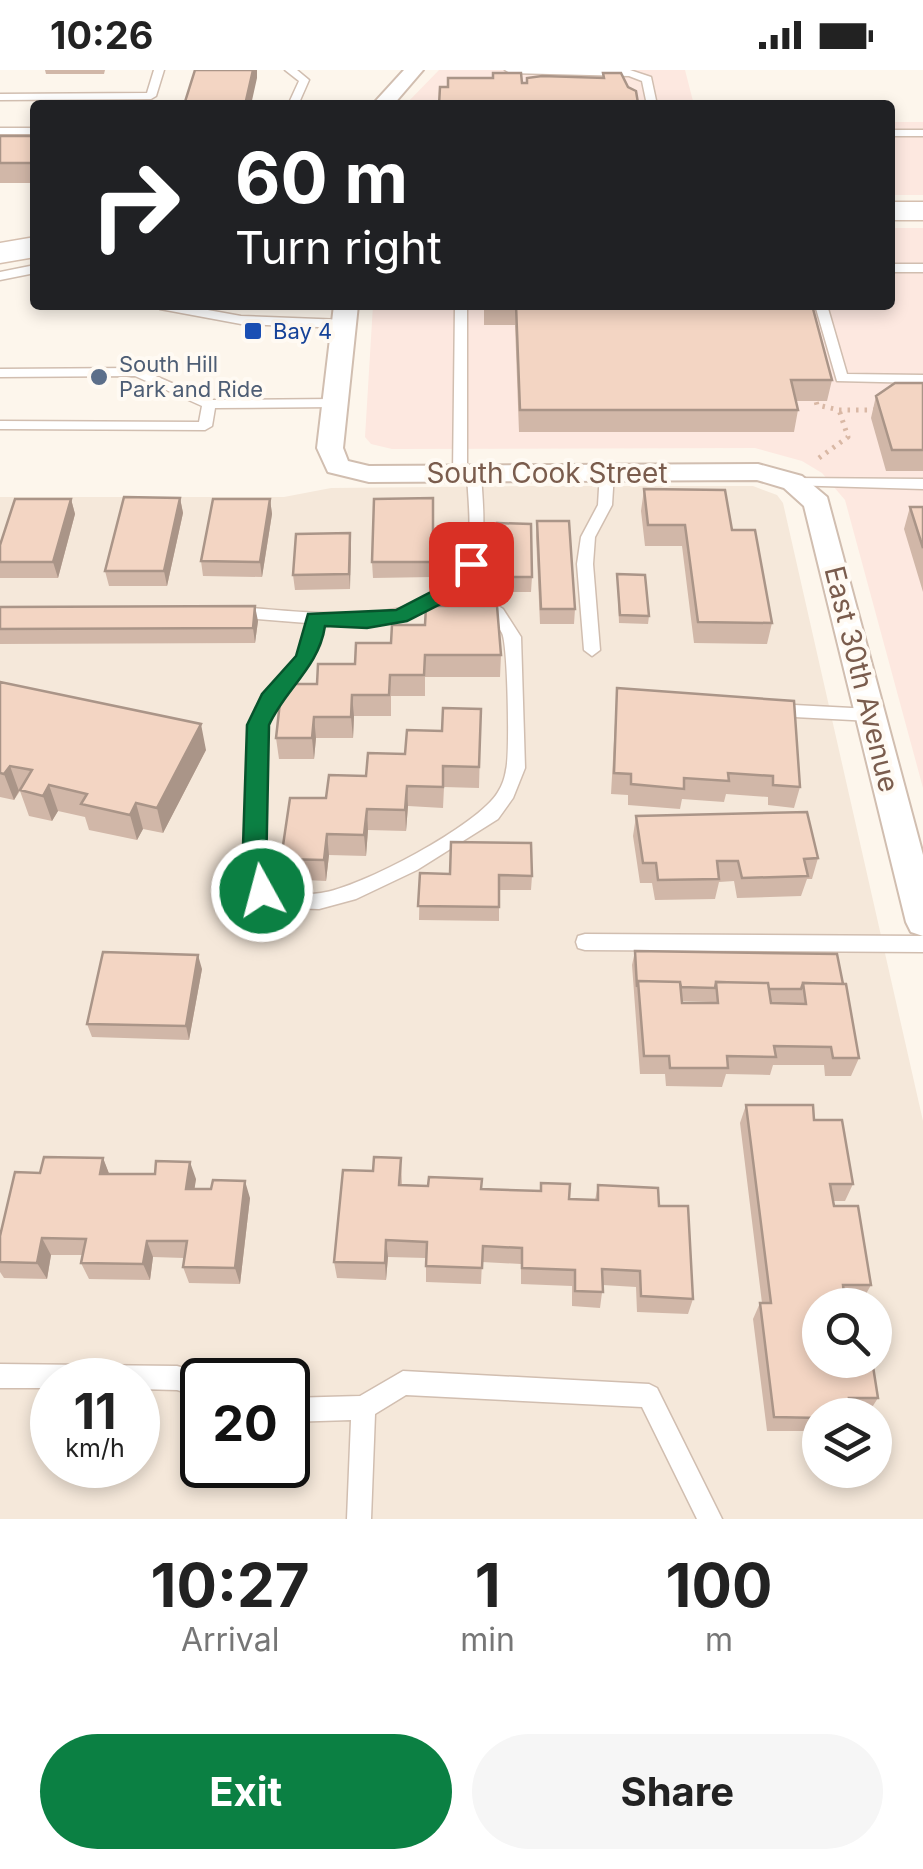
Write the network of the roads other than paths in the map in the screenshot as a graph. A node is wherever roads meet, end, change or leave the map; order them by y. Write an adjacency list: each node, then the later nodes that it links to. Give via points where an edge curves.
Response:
1 (159, 70): 6 (lane)
2 (290, 70): 7 (lane, via 304,80)
3 (414, 70): 8 (street)
4 (510, 70): 9 (lane, via 630,72 647,79)
5 (0, 96): 6 (lane)
6 (150, 100)
7 (295, 100)
8 (387, 100)
9 (651, 100)
10 (0, 131): 11 (lane)
11 (30, 131)
12 (895, 133): 13 (lane)
13 (923, 134)
14 (895, 211): 15 (main road)
15 (923, 211)
16 (24, 246): 19 (lane)
17 (895, 268): 18 (lane)
18 (923, 268)
19 (0, 276)
20 (187, 310): 23 (lane, via 242,320)
21 (461, 310): 30 (lane)
22 (822, 310): 25 (lane, via 842,378)
23 (345, 314): 26 (street)
24 (0, 373): 27 (lane, via 137,372)
25 (923, 379)
26 (335, 403): 27 (lane); 30 (street, South Cook Street, via 330,448 338,466 370,474)
27 (209, 404): 28 (lane, via 205,426)
28 (0, 425)
29 (608, 472): 30 (street, South Cook Street); 31 (street, South Cook Street, via 758,472); 36 (lane, via 605,505 588,537 585,564)
30 (467, 473): 33 (lane, via 475,530 471,564)
31 (793, 482): 32 (lane); 38 (street, East 30th Avenue, via 818,502)
32 (923, 484)
33 (457, 587): 35 (lane, via 400,616); 35 (lane, via 497,613 513,637 516,768 507,793 492,814 353,896 294,903 262,891 254,877 258,725 270,699 304,660)
34 (214, 612): 35 (lane)
35 (315, 619)
36 (592, 650)
37 (757, 708): 38 (lane)
38 (871, 715): 39 (street, East 30th Avenue)
39 (923, 922)
40 (585, 942): 41 (lane)
41 (923, 944)
42 (0, 1376): 43 (lane)
43 (180, 1379)
44 (363, 1408): 45 (lane); 46 (lane); 47 (lane, via 403,1383 649,1396)
45 (310, 1409)
46 (359, 1519)
47 (710, 1519)

